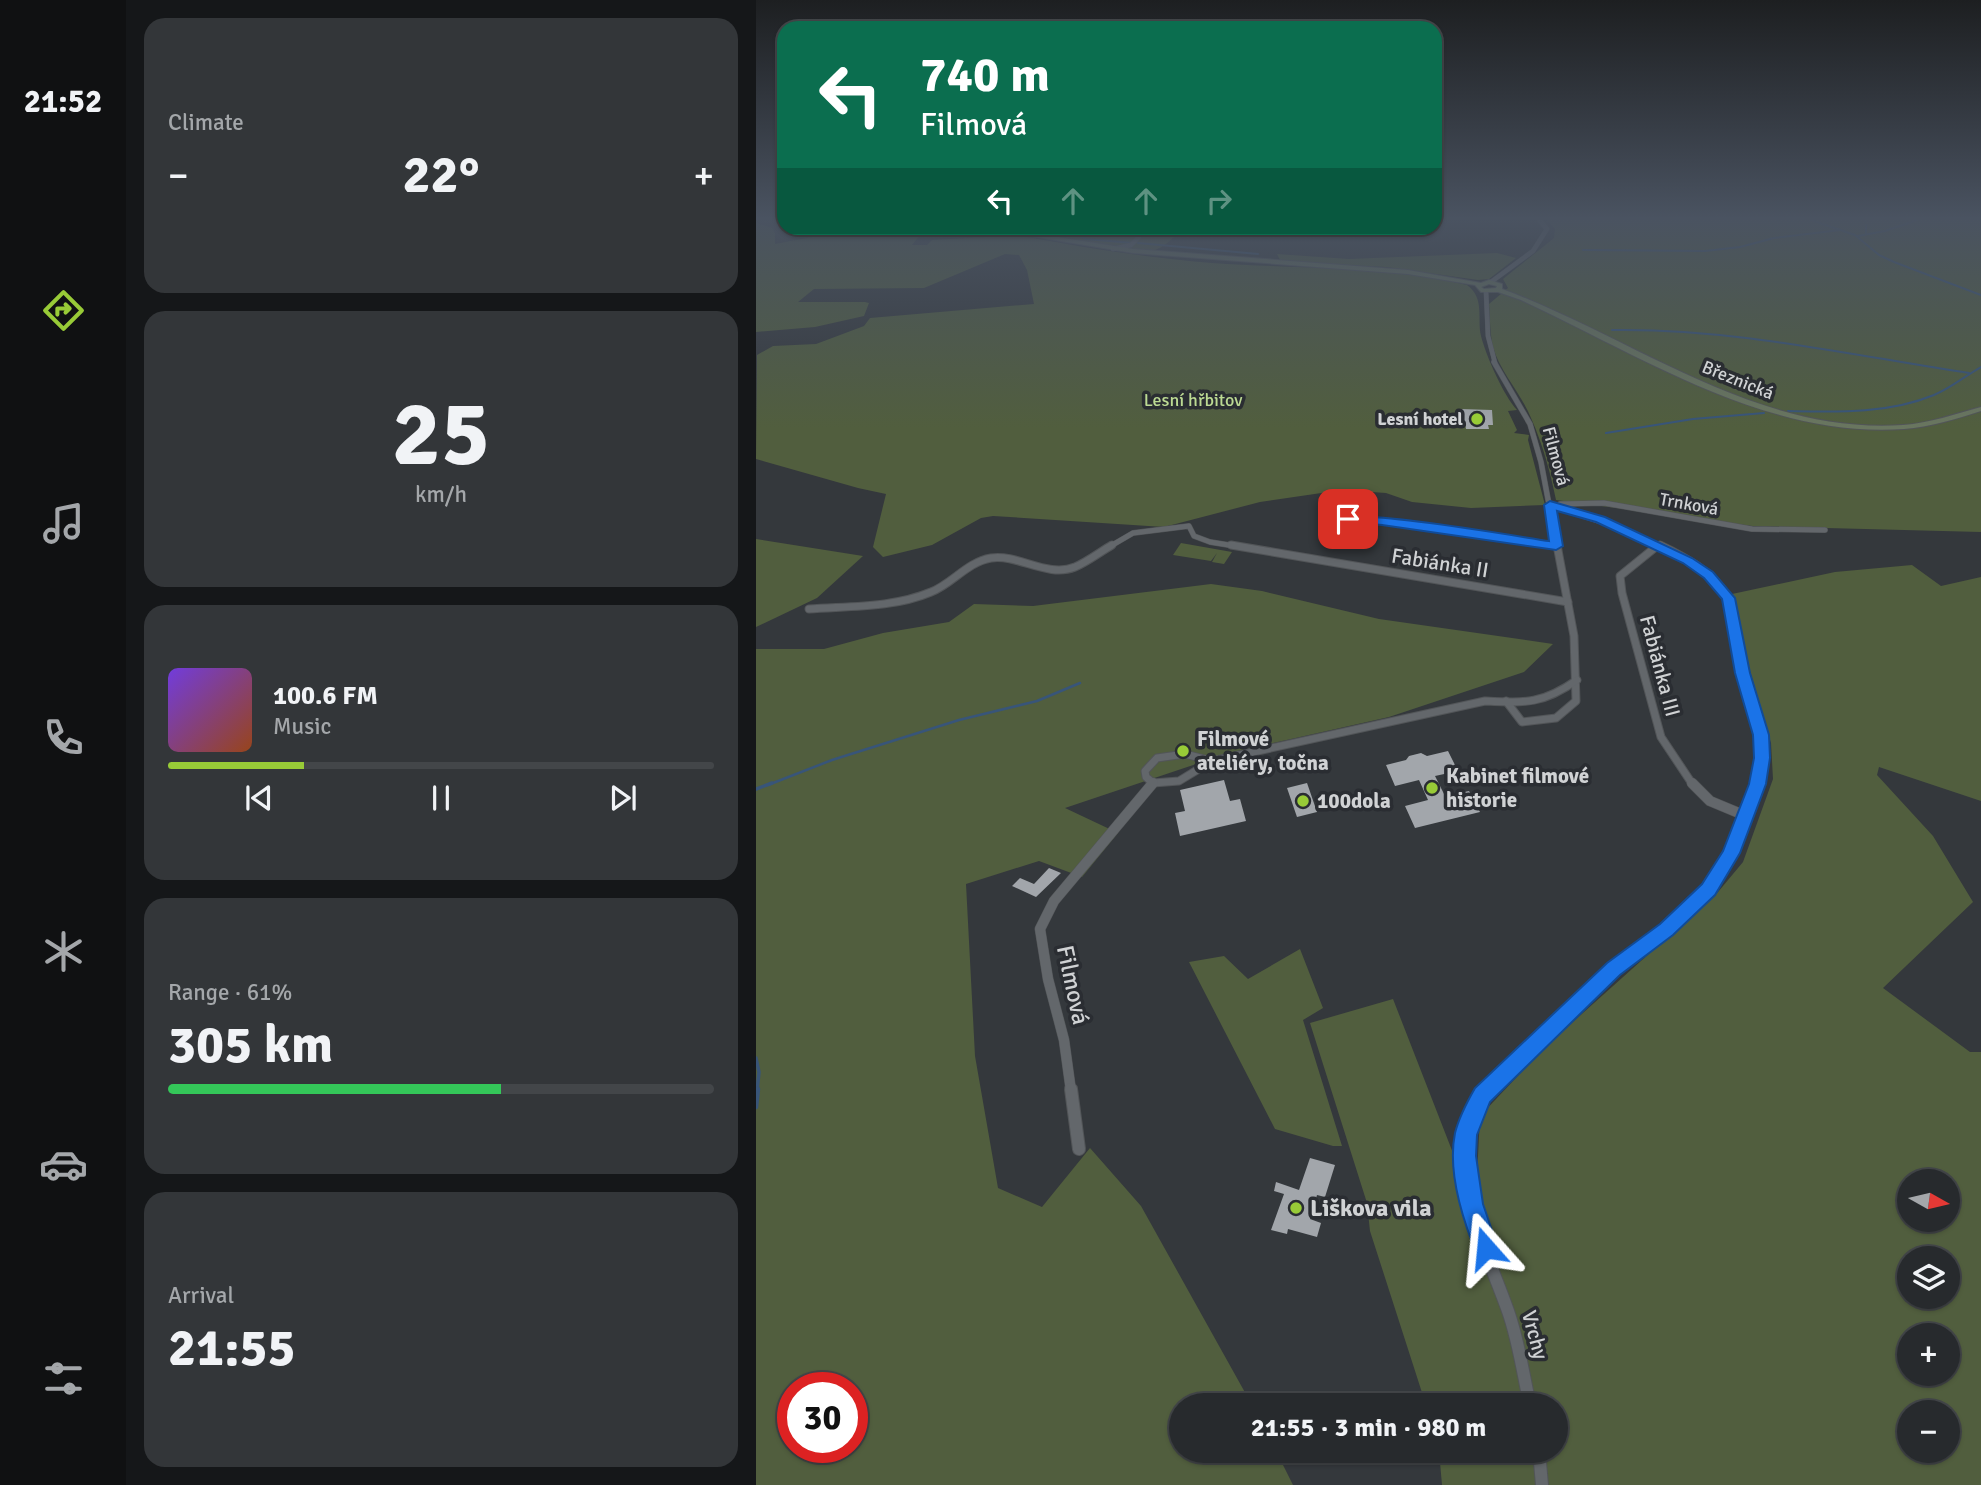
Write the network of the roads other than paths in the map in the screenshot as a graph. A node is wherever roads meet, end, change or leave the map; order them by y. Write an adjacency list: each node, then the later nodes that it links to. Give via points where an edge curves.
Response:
1 (1481, 289): 3 (main road)
2 (1499, 290): 3 (main road, Březnická); 4 (main road, Březnická, via 1726,394 1799,419 1847,427 1900,428)
3 (1486, 291): 6 (street, Filmová, via 1489,348 1530,424)
4 (1981, 409)
5 (1332, 492): 8 (street, via 1324,508 1334,517)
6 (1550, 504): 7 (street, Trnková, via 1604,503 1752,529); 8 (street, Filmová); 9 (street, Vrchy, via 1600,519)
7 (1825, 530)
8 (1556, 546): 11 (street, Filmová)
9 (1657, 546): 18 (street, Vrchy, via 1709,575 1729,598 1761,735 1757,784); 18 (street, Fabiánka III, via 1620,576 1652,712 1661,737 1697,790)
10 (831, 598): 12 (street)
11 (1568, 602): 12 (street, Fabiánka II, via 1210,542 1194,536 1189,526 1133,533 1065,570 991,558 924,595); 14 (street, Filmová)
12 (825, 608): 13 (street)
13 (808, 609)
14 (1577, 680): 15 (street, Filmová, via 1554,696 1522,703); 15 (street, Filmová, via 1576,701 1556,718 1522,722)
15 (1506, 701): 16 (street, Filmová, via 1485,701)
16 (1212, 761): 17 (street, Filmová, via 1179,781); 17 (street, Filmová, via 1190,754 1162,756 1145,771)
17 (1153, 783): 19 (street, Filmová, via 1055,901 1040,929)
18 (1745, 816): 20 (street, Vrchy, via 1731,853 1697,903 1614,969 1500,1076 1482,1095 1471,1117 1466,1135 1466,1181 1516,1337)
19 (1079, 1149)
20 (1528, 1393)
21 (1540, 1463): 22 (street)
22 (1542, 1485)

